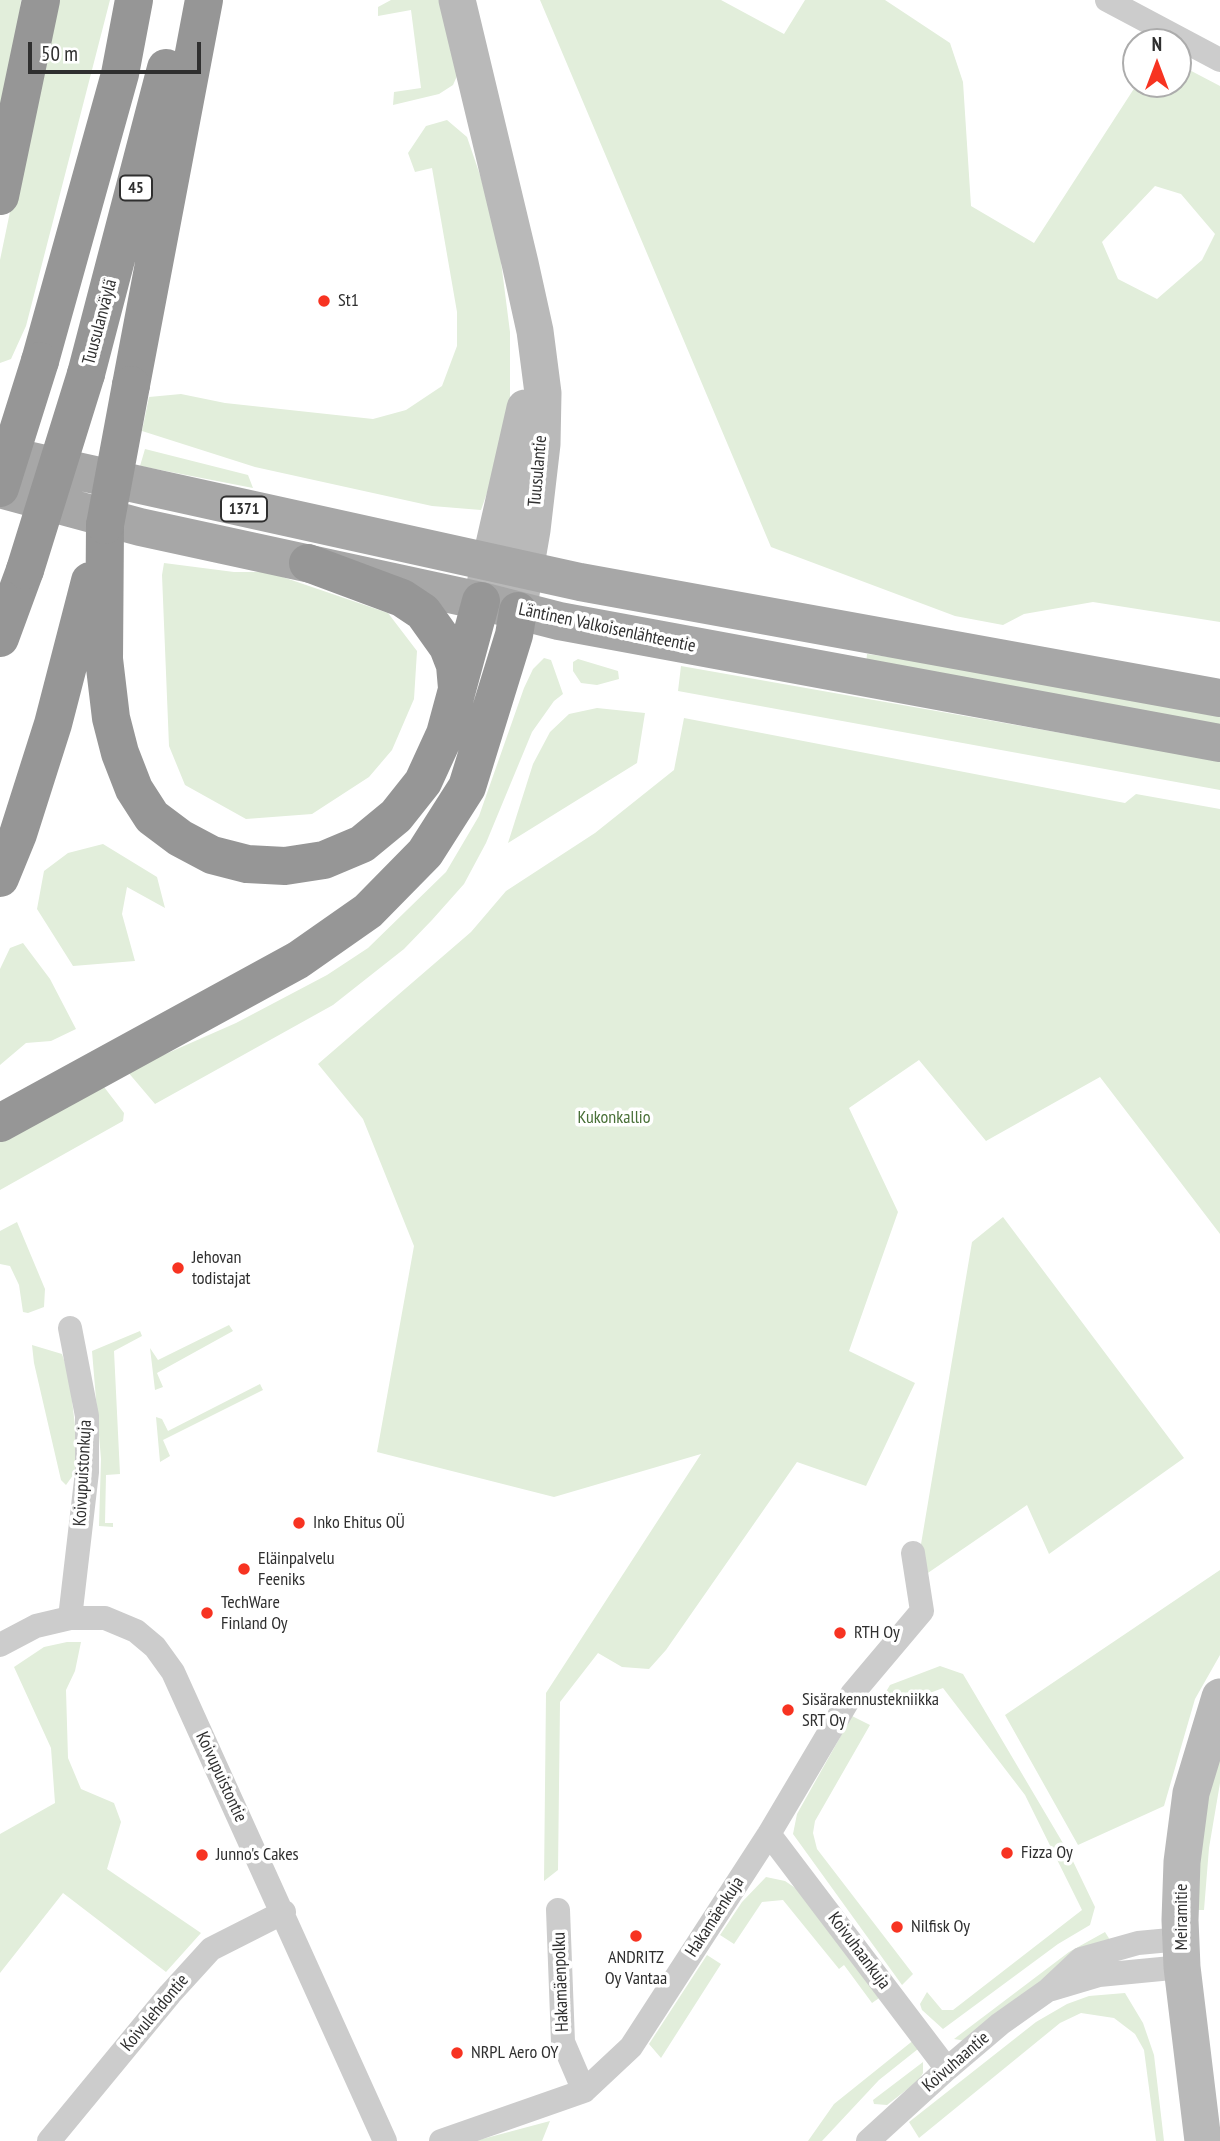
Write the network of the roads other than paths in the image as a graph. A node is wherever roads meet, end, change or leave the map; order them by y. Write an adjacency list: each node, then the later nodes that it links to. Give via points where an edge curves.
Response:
1 (41, 0): 10 (highway)
2 (134, 0): 13 (highway, bridge, via 120,74)
3 (181, 0): 20 (highway, Tuusulanväylä / 45, bridge, via 86,374)
4 (204, 0): 17 (highway, bridge)
5 (457, 0): 9 (main road, Tuusulantie)
6 (474, 0): 9 (main road, Tuusulantie)
7 (1107, 0): 8 (street)
8 (1220, 60)
9 (480, 93): 11 (main road, Tuusulantie)
10 (0, 196)
11 (535, 331): 14 (main road, Tuusulantie, via 523,427); 16 (main road, Tuusulantie, via 543,393 542,444)
12 (0, 454): 14 (main road, 1371)
13 (0, 489): 15 (main road, Läntinen Valkoisenlähteentie / 1371, via 140,527)
14 (489, 562): 16 (main road); 18 (main road, Tuusulantie)
15 (308, 563): 18 (main road, Läntinen Valkoisenlähteentie / 1371); 21 (highway, via 402,598 423,612 448,647)
16 (526, 571): 19 (main road, Tuusulantie); 22 (main road)
17 (96, 583): 21 (highway, via 111,718 134,789 152,817 212,855 247,864 285,866 324,860 362,844 396,816 423,782 445,734); 24 (highway, via 18,834)
18 (481, 601): 19 (main road, Läntinen Valkoisenlähteentie / 1371); 21 (highway)
19 (518, 611): 23 (main road, Läntinen Valkoisenlähteentie); 25 (highway, via 467,787 425,853 368,911 298,960)
20 (0, 638)
21 (457, 689)
22 (1220, 698)
23 (1220, 743)
24 (0, 878)
25 (0, 1123)
26 (70, 1328): 28 (street, Koivupuistonkuja, via 87,1416 87,1472)
27 (912, 1553): 31 (street, Hakamäenkuja, via 922,1611 852,1694)
28 (70, 1618): 29 (street, Koivupuistontie, via 36,1626); 33 (street, Koivupuistontie, via 105,1618 136,1631 155,1647 173,1672)
29 (0, 1645)
30 (1220, 1697): 34 (main road, Meiramitie, via 1191,1793 1182,1861)
31 (769, 1834): 35 (street, Koivuhaankuja); 36 (street, Hakamäenkuja, via 631,2048)
32 (558, 1910): 36 (street, Hakamäenpolku, via 563,2042)
33 (284, 1912): 37 (street, Koivulehdontie, via 211,1950); 38 (street, Koivupuistontie)
34 (1181, 1953): 35 (street, Koivuhaantie, via 1048,1990); 41 (main road, Meiramitie)
35 (947, 2069): 40 (street, Koivuhaantie)
36 (584, 2091): 39 (street, Hakamäenkuja)
37 (49, 2141)
38 (385, 2141)
39 (441, 2141)
40 (868, 2141)
41 (1203, 2141)

